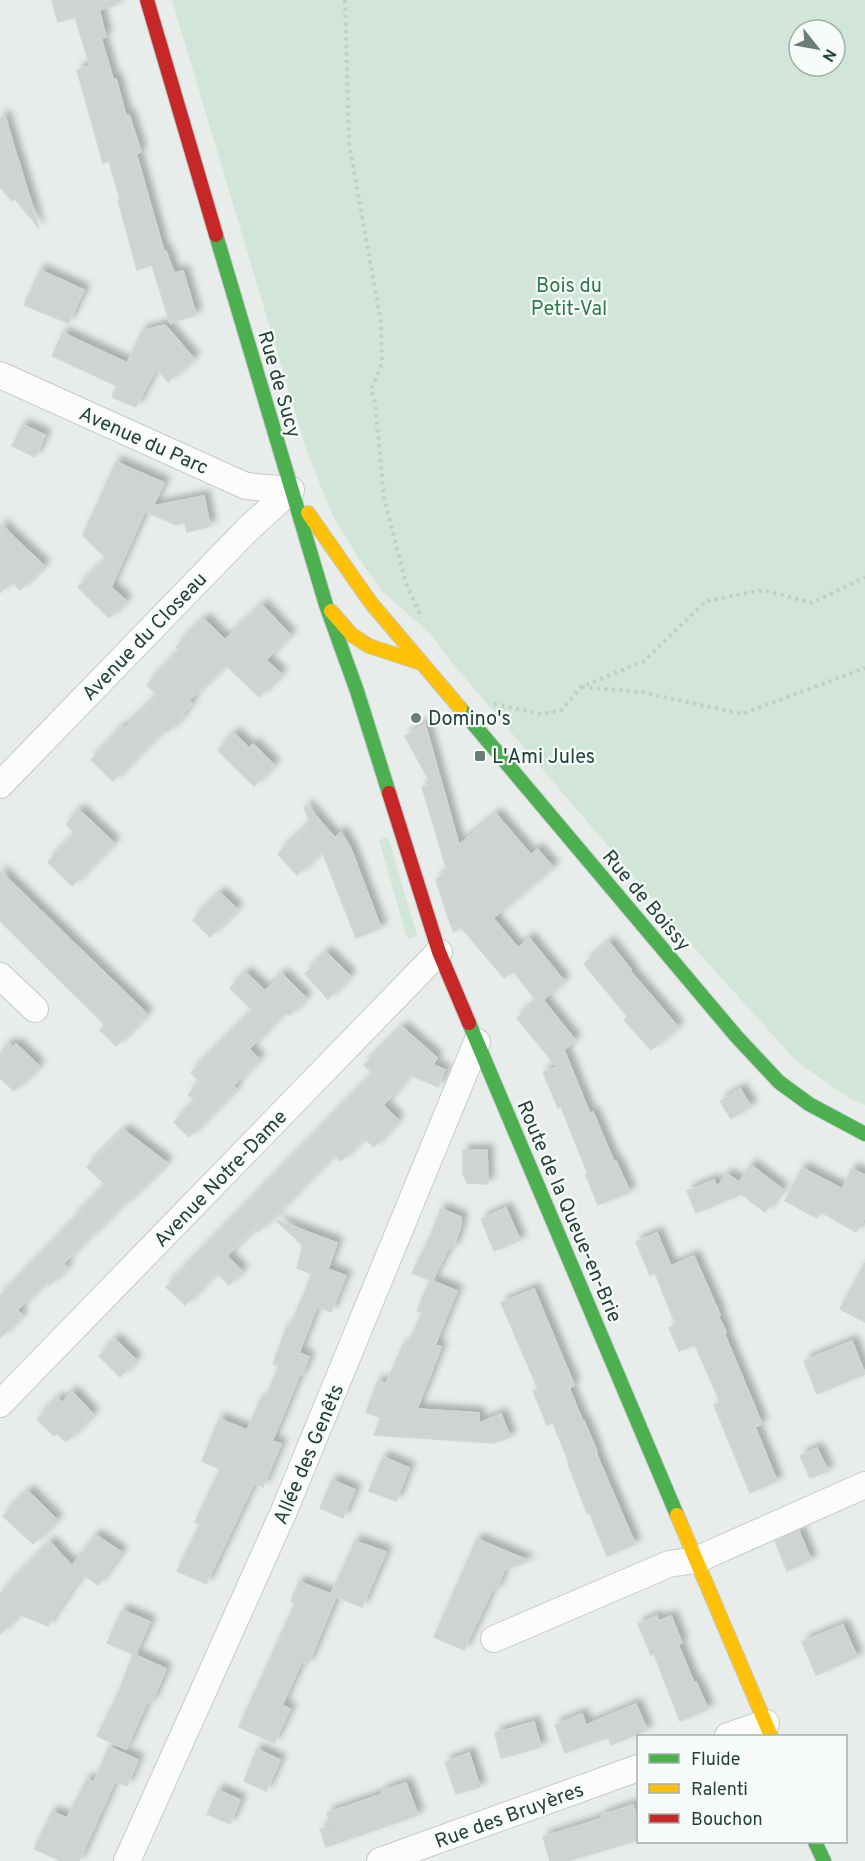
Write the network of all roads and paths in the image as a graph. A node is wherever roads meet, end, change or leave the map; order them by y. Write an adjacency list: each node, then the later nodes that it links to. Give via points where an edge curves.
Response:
1 (147, 0): 4 (main road, Rue de Sucy)
2 (345, 0): 8 (path, via 349,143 381,322 382,363 371,390 384,498 406,583)
3 (0, 375): 4 (street, Avenue du Parc, via 246,486)
4 (291, 490): 6 (main road, Rue de Boissy); 7 (main road, Rue de Sucy); 15 (street, Avenue du Closeau, via 248,529)
5 (865, 577): 12 (path, via 812,603 763,590 706,601 644,661)
6 (371, 603): 9 (main road); 10 (main road, Rue de Boissy)
7 (326, 605): 9 (main road); 13 (main road, Rue de Sucy)
8 (423, 622)
9 (367, 646): 10 (main road); 13 (main road)
10 (423, 663): 20 (main road, Rue de Boissy, via 779,1082)
11 (865, 669): 12 (path, via 742,714 641,692)
12 (581, 687): 14 (path, via 562,710 541,714)
13 (357, 692): 16 (main road, Route de la Queue-en-Brie)
14 (488, 703)
15 (0, 785)
16 (439, 952): 19 (main road, Route de la Queue-en-Brie); 21 (street, Avenue Notre-Dame)
17 (0, 976): 18 (street)
18 (35, 1009)
19 (477, 1042): 23 (main road, Route de la Queue-en-Brie); 29 (street, Allée des Genêts, via 284,1511)
20 (865, 1134)
21 (0, 1404)
22 (865, 1485): 23 (street)
23 (696, 1560): 24 (street, via 669,1564); 25 (main road, Route de la Queue-en-Brie)
24 (494, 1639)
25 (768, 1730): 26 (street)
26 (739, 1735)
27 (637, 1769): 30 (street, Rue des Bruyères)
28 (816, 1843): 31 (main road)
29 (127, 1861)
30 (380, 1861)
31 (824, 1861)

